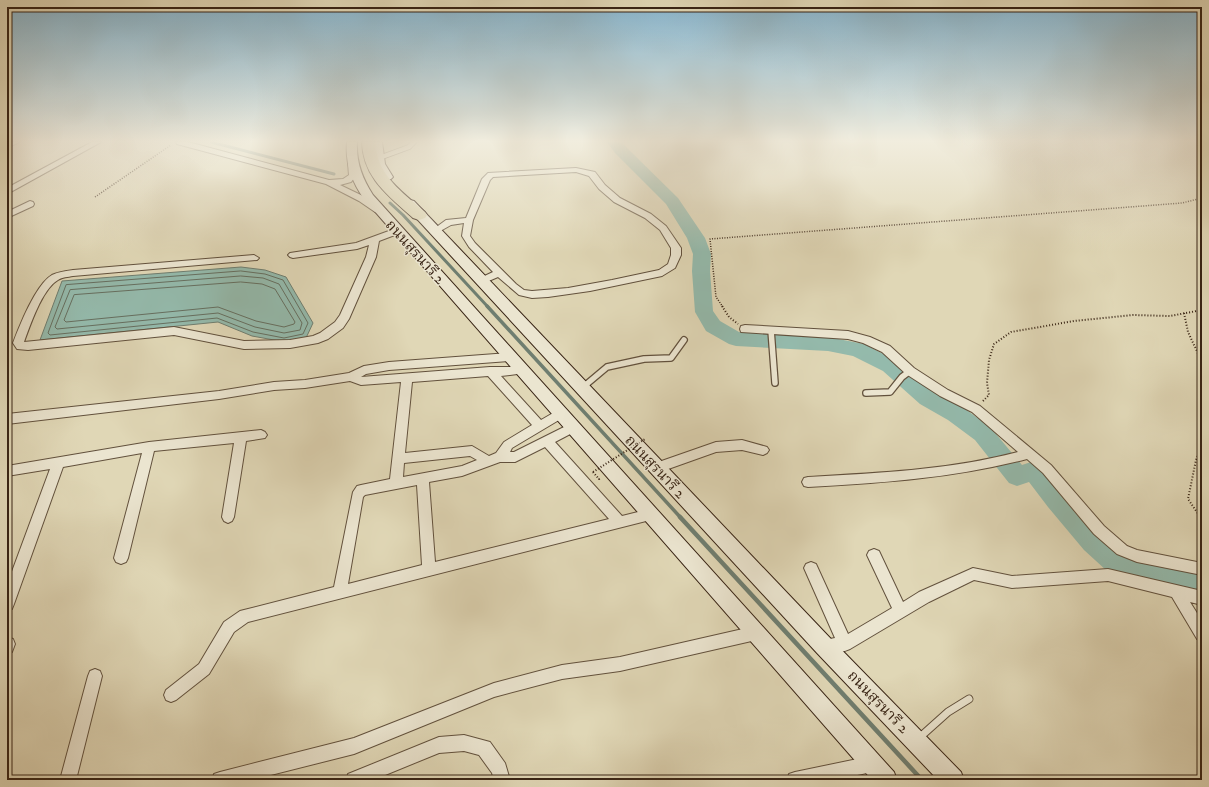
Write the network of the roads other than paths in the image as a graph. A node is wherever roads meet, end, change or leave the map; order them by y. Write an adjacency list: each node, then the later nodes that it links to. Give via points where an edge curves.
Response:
1 (30, 179): 10 (street)
2 (317, 179): 9 (street)
3 (351, 179): 9 (street)
4 (358, 179): 12 (main road, ถนนสุรนารี 2)
5 (382, 179): 14 (highway)
6 (388, 179): 14 (main road, ถนนสุรนารี 2)
7 (486, 179): 15 (street)
8 (595, 179): 21 (street, via 617,200 648,216 663,228 676,248 672,266 662,273 536,295 521,292)
9 (329, 182): 12 (street, via 362,199)
10 (7, 191)
11 (30, 204): 13 (street)
12 (380, 212): 16 (main road, ถนนสุรนารี 2)
13 (7, 215)
14 (419, 215): 17 (main road, ถนนสุรนารี 2)
15 (469, 220): 17 (street, via 450,222); 21 (street, via 466,236 468,240)
16 (397, 231): 18 (street); 26 (main road, ถนนสุรนารี 2)
17 (435, 231): 22 (main road, ถนนสุรนารี 2)
18 (375, 240): 19 (street, via 357,246); 20 (street, via 371,258 345,316 332,331 314,340 290,344 244,345 174,331 28,346 21,346 18,343 46,285 58,276)
19 (294, 255)
20 (254, 258)
21 (499, 273): 22 (street)
22 (481, 281): 33 (main road, ถนนสุรนารี 2)
23 (745, 329): 24 (street)
24 (771, 333): 29 (street, via 848,335 886,350); 32 (lane)
25 (684, 340): 33 (lane, via 671,358 644,359 607,367)
26 (509, 357): 27 (main road, ถนนสุรนารี 2); 30 (street, via 370,369)
27 (521, 370): 28 (street); 35 (main road, ถนนสุรนารี 2)
28 (490, 371): 31 (street); 37 (street)
29 (910, 371): 34 (lane, via 890,392); 44 (street, via 944,393 976,409)
30 (351, 377): 31 (street, via 361,381); 36 (street)
31 (407, 377): 45 (street)
32 (775, 383)
33 (582, 388): 48 (main road, ถนนสุรนารี 2)
34 (866, 393)
35 (560, 414): 37 (street); 38 (main road, ถนนสุรนารี 2)
36 (7, 419)
37 (540, 426): 46 (street, via 508,446)
38 (572, 428): 41 (street); 53 (main road, ถนนสุรนารี 2)
39 (261, 435): 40 (street)
40 (242, 437): 42 (street); 54 (street)
41 (547, 441): 46 (street, via 515,458); 55 (street)
42 (149, 447): 47 (street); 57 (street)
43 (763, 450): 48 (street, via 742,445 716,447)
44 (1028, 454): 51 (street, via 991,464 906,476); 59 (street, via 1047,469 1099,530 1122,550 1137,556)
45 (398, 459): 46 (street, via 472,451); 52 (street)
46 (494, 460): 50 (street, via 462,471)
47 (58, 463): 49 (street); 64 (street)
48 (656, 468): 69 (main road, ถนนสุรนารี 2)
49 (7, 471)
50 (423, 478): 52 (street); 60 (street)
51 (808, 482)
52 (396, 483): 62 (street, via 361,490 357,496)
53 (650, 514): 55 (street); 66 (main road, ถนนสุรนารี 2)
54 (228, 517)
55 (619, 522): 60 (street)
56 (874, 555): 65 (street)
57 (121, 558)
58 (811, 568): 68 (street)
59 (1202, 569)
60 (429, 570): 62 (street)
61 (1176, 591): 63 (street); 65 (street, via 1108,575 1012,582 973,574); 67 (street)
62 (340, 593): 71 (street, via 258,612 237,620 229,627 204,669)
63 (1202, 598)
64 (7, 604)
65 (900, 611): 68 (street)
66 (756, 633): 74 (main road, ถนนสุรนารี 2); 76 (street, via 620,664 562,672 494,690 354,746)
67 (1202, 634)
68 (845, 644): 69 (street)
69 (824, 646): 73 (main road, ถนนสุรนารี 2)
70 (95, 676): 75 (street)
71 (171, 695)
72 (969, 699): 73 (lane, via 948,712)
73 (916, 741): 81 (main road, ถนนสุรนารี 2)
74 (872, 764): 79 (street); 80 (main road, ถนนสุรนารี 2)
75 (68, 780)
76 (220, 780)
77 (354, 780): 78 (street, via 439,745 464,743 484,748 499,769)
78 (502, 780)
79 (794, 780)
80 (886, 780)
81 (953, 780)

